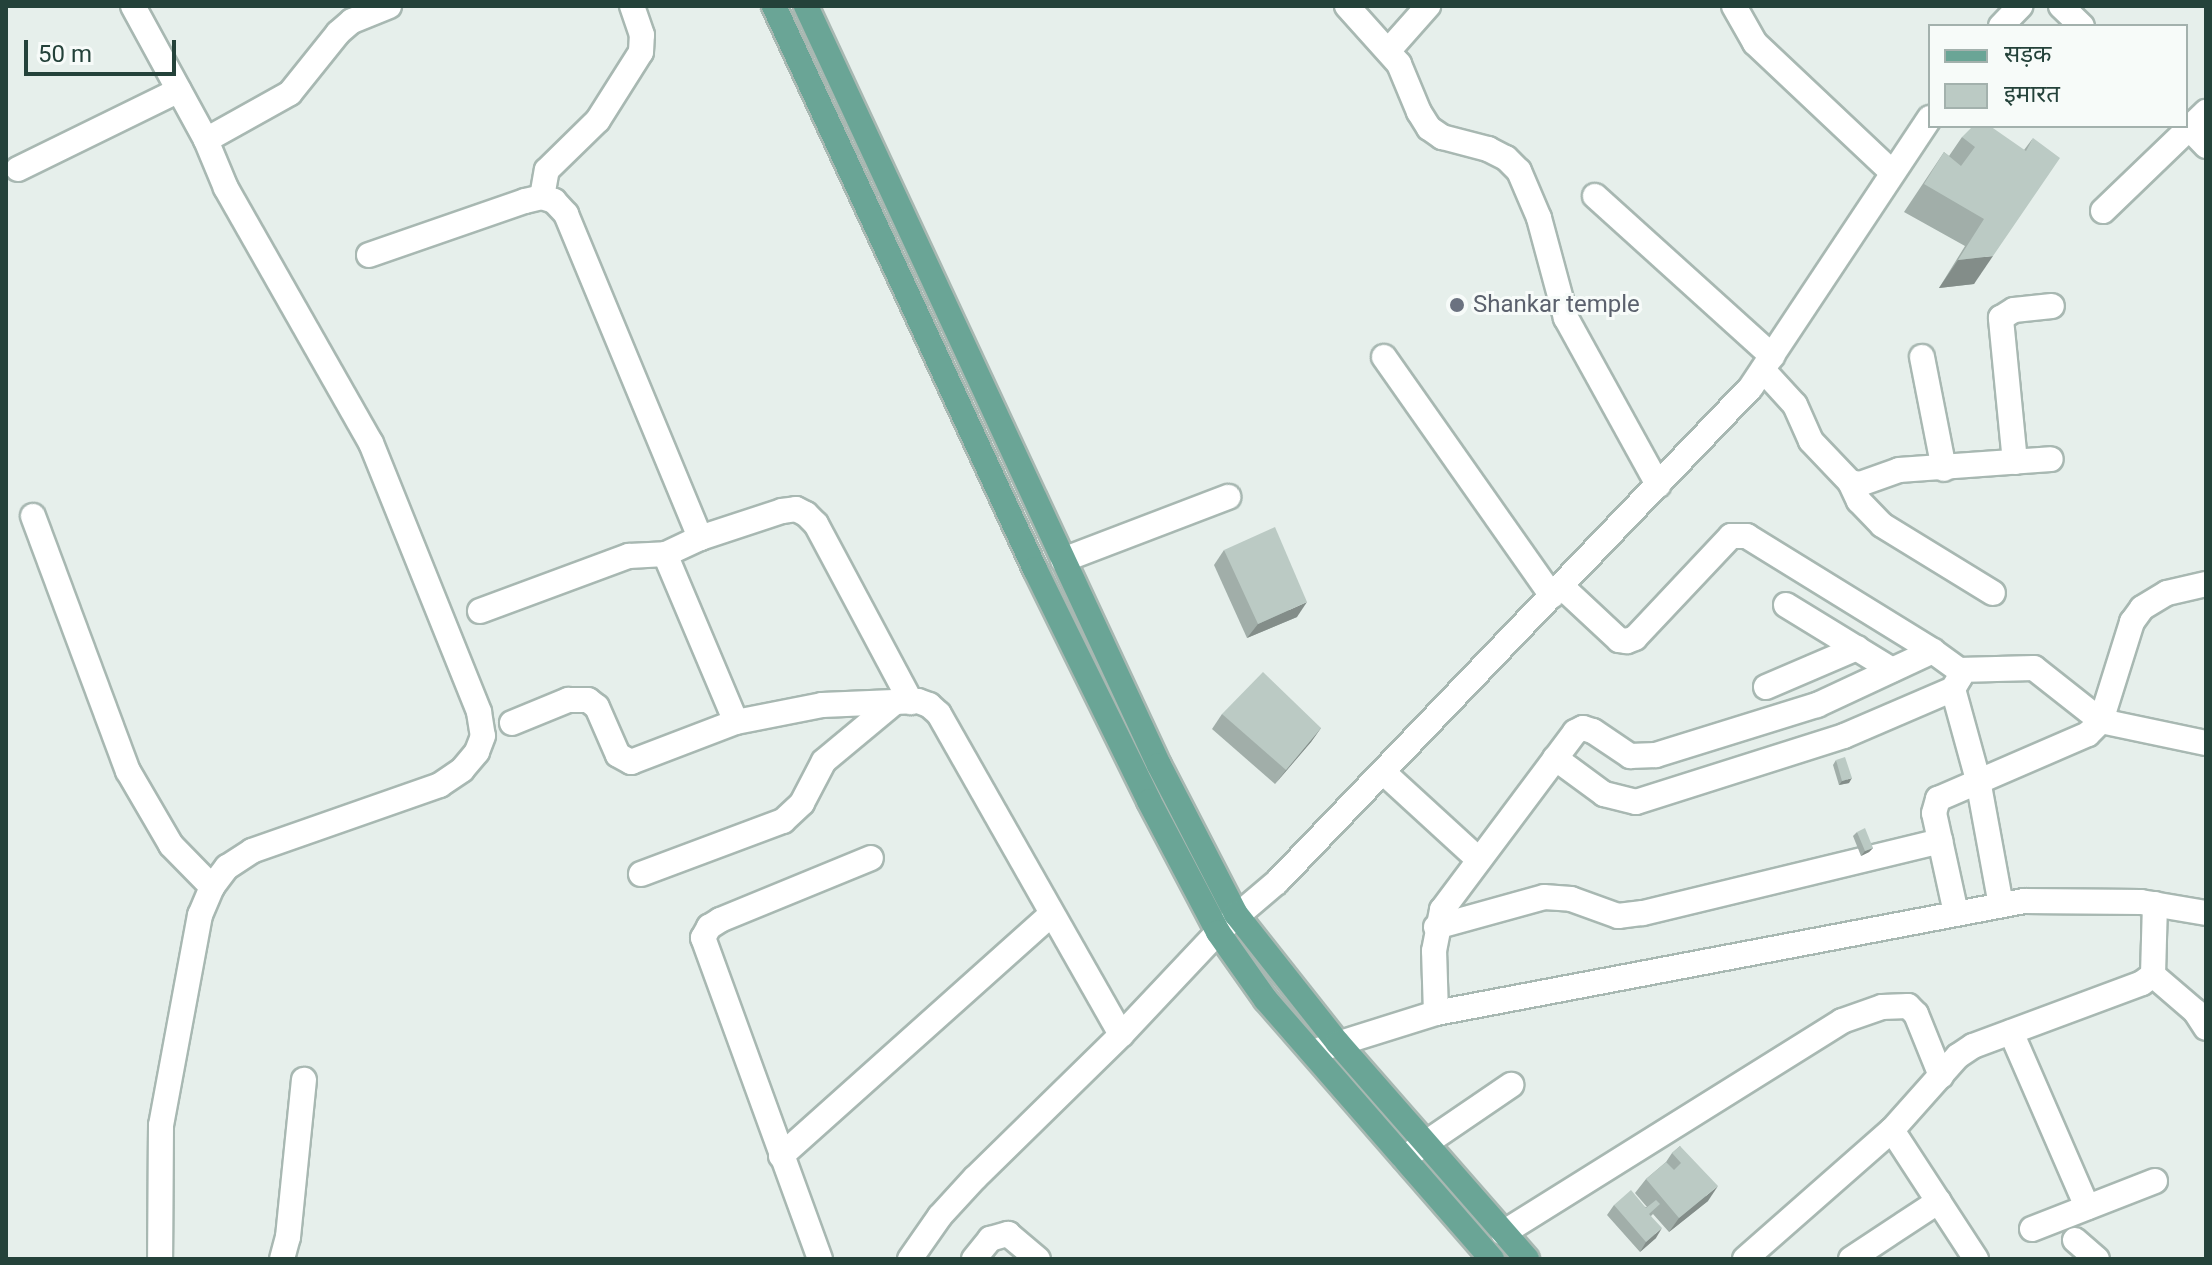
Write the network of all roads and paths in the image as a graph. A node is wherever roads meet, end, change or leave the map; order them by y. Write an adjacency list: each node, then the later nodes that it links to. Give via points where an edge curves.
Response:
1 (133, 6): 16 (street)
2 (389, 6): 11 (street)
3 (632, 6): 25 (street, via 642,35 641,52 598,120 547,170)
4 (774, 6): 72 (main road, via 1035,569)
5 (806, 6): 41 (main road)
6 (1347, 6): 15 (street)
7 (1428, 6): 15 (street)
8 (1760, 6): 12 (street)
9 (2020, 6): 13 (street)
10 (2061, 6): 14 (street)
11 (350, 14): 20 (street, via 290,93)
12 (1738, 16): 23 (street, via 1777,66)
13 (2003, 24)
14 (2080, 24)
15 (1389, 50): 36 (street, via 1429,128 1442,137 1488,149 1519,171 1532,196 1558,295 1577,343)
16 (179, 90): 20 (street); 22 (street)
17 (1928, 121): 23 (street)
18 (2194, 122): 21 (street)
19 (2188, 128): 26 (street)
20 (206, 140): 64 (street, via 226,188 371,443 479,712 483,736 462,770 440,785 252,851 227,867)
21 (2206, 146)
22 (18, 169)
23 (1892, 172): 31 (street)
24 (1595, 196): 31 (street)
25 (542, 197): 27 (street); 39 (street, via 566,214)
26 (2103, 211)
27 (369, 255)
28 (2052, 306): 33 (street, via 2014,310 2001,318)
29 (1384, 357): 43 (street)
30 (1922, 357): 34 (street)
31 (1768, 363): 35 (street, via 1811,441); 36 (street)
32 (2051, 459): 33 (street)
33 (2015, 462): 34 (street)
34 (1944, 469): 35 (street, via 1899,470 1860,484)
35 (1850, 482): 44 (street, via 1859,501 1882,525)
36 (1658, 485): 43 (street)
37 (1228, 497): 41 (street)
38 (33, 516): 64 (street, via 128,771 171,845)
39 (700, 538): 40 (street); 52 (street, via 782,511 806,514 816,524)
40 (665, 554): 46 (street, via 629,556); 54 (street)
41 (1063, 560): 70 (main road)
42 (2206, 584): 53 (street, via 2167,593 2142,608 2132,622)
43 (1557, 591): 48 (street, via 1627,641 1738,534); 58 (street)
44 (1993, 593)
45 (1786, 605): 47 (street)
46 (480, 611)
47 (1857, 648): 49 (street); 51 (street)
48 (1933, 651): 49 (street); 50 (street)
49 (1892, 670): 57 (street, via 1782,718 1642,758 1583,728)
50 (1956, 679): 53 (street, via 2034,668); 57 (street, via 1844,736 1636,802 1604,794); 59 (street)
51 (1766, 687)
52 (903, 702): 54 (street, via 822,705); 63 (street, via 824,761 802,803 783,821); 69 (street, via 929,705 939,714)
53 (2101, 721): 56 (street); 59 (street, via 2065,746)
54 (736, 722): 55 (street, via 631,762 618,755 597,707 588,700 568,700)
55 (512, 723)
56 (2206, 743)
57 (1555, 758): 62 (street)
58 (1383, 772): 62 (street); 70 (street, via 1277,882)
59 (1978, 780): 60 (street, via 1934,804); 66 (street)
60 (1940, 841): 68 (street); 71 (street, via 1643,913 1618,916 1571,899 1544,897)
61 (871, 858): 85 (street, via 720,920 703,938)
62 (1479, 860): 71 (street, via 1442,910)
63 (641, 874)
64 (212, 887): 93 (street, via 200,915 161,1125)
65 (2155, 904): 66 (street, via 2082,899); 67 (street); 73 (street)
66 (2001, 905): 68 (street)
67 (2206, 907)
68 (1956, 913): 74 (street)
69 (1052, 914): 77 (street); 85 (street)
70 (1236, 914): 72 (street); 78 (main road)
71 (1436, 927): 74 (street)
72 (1218, 932): 77 (street); 79 (main road)
73 (2153, 975): 75 (street, via 2195,1011); 76 (street)
74 (1436, 1013): 78 (street)
75 (2206, 1028)
76 (2011, 1032): 80 (street, via 1973,1046); 89 (street)
77 (1121, 1035): 96 (street, via 975,1178)
78 (1338, 1043): 79 (street); 84 (main road)
79 (1311, 1053): 86 (main road)
80 (1941, 1076): 83 (street); 91 (street, via 1908,1006 1882,1007 1842,1021)
81 (304, 1080): 94 (street)
82 (1511, 1085): 84 (street)
83 (1892, 1130): 88 (street); 101 (street)
84 (1424, 1142): 86 (street); 91 (main road)
85 (781, 1156): 95 (street)
86 (1404, 1158): 99 (main road)
87 (2155, 1181): 89 (street)
88 (1939, 1201): 102 (street); 103 (street)
89 (2087, 1207): 90 (street)
90 (2032, 1229)
91 (1503, 1233): 100 (main road)
92 (2075, 1240): 104 (street)
93 (160, 1259)
94 (282, 1259)
95 (820, 1259)
96 (910, 1259)
97 (974, 1259): 98 (street, via 998,1234 1008,1234)
98 (1038, 1259)
99 (1492, 1259)
100 (1527, 1259)
101 (1745, 1259)
102 (1851, 1259)
103 (1976, 1259)
104 (2097, 1259)

